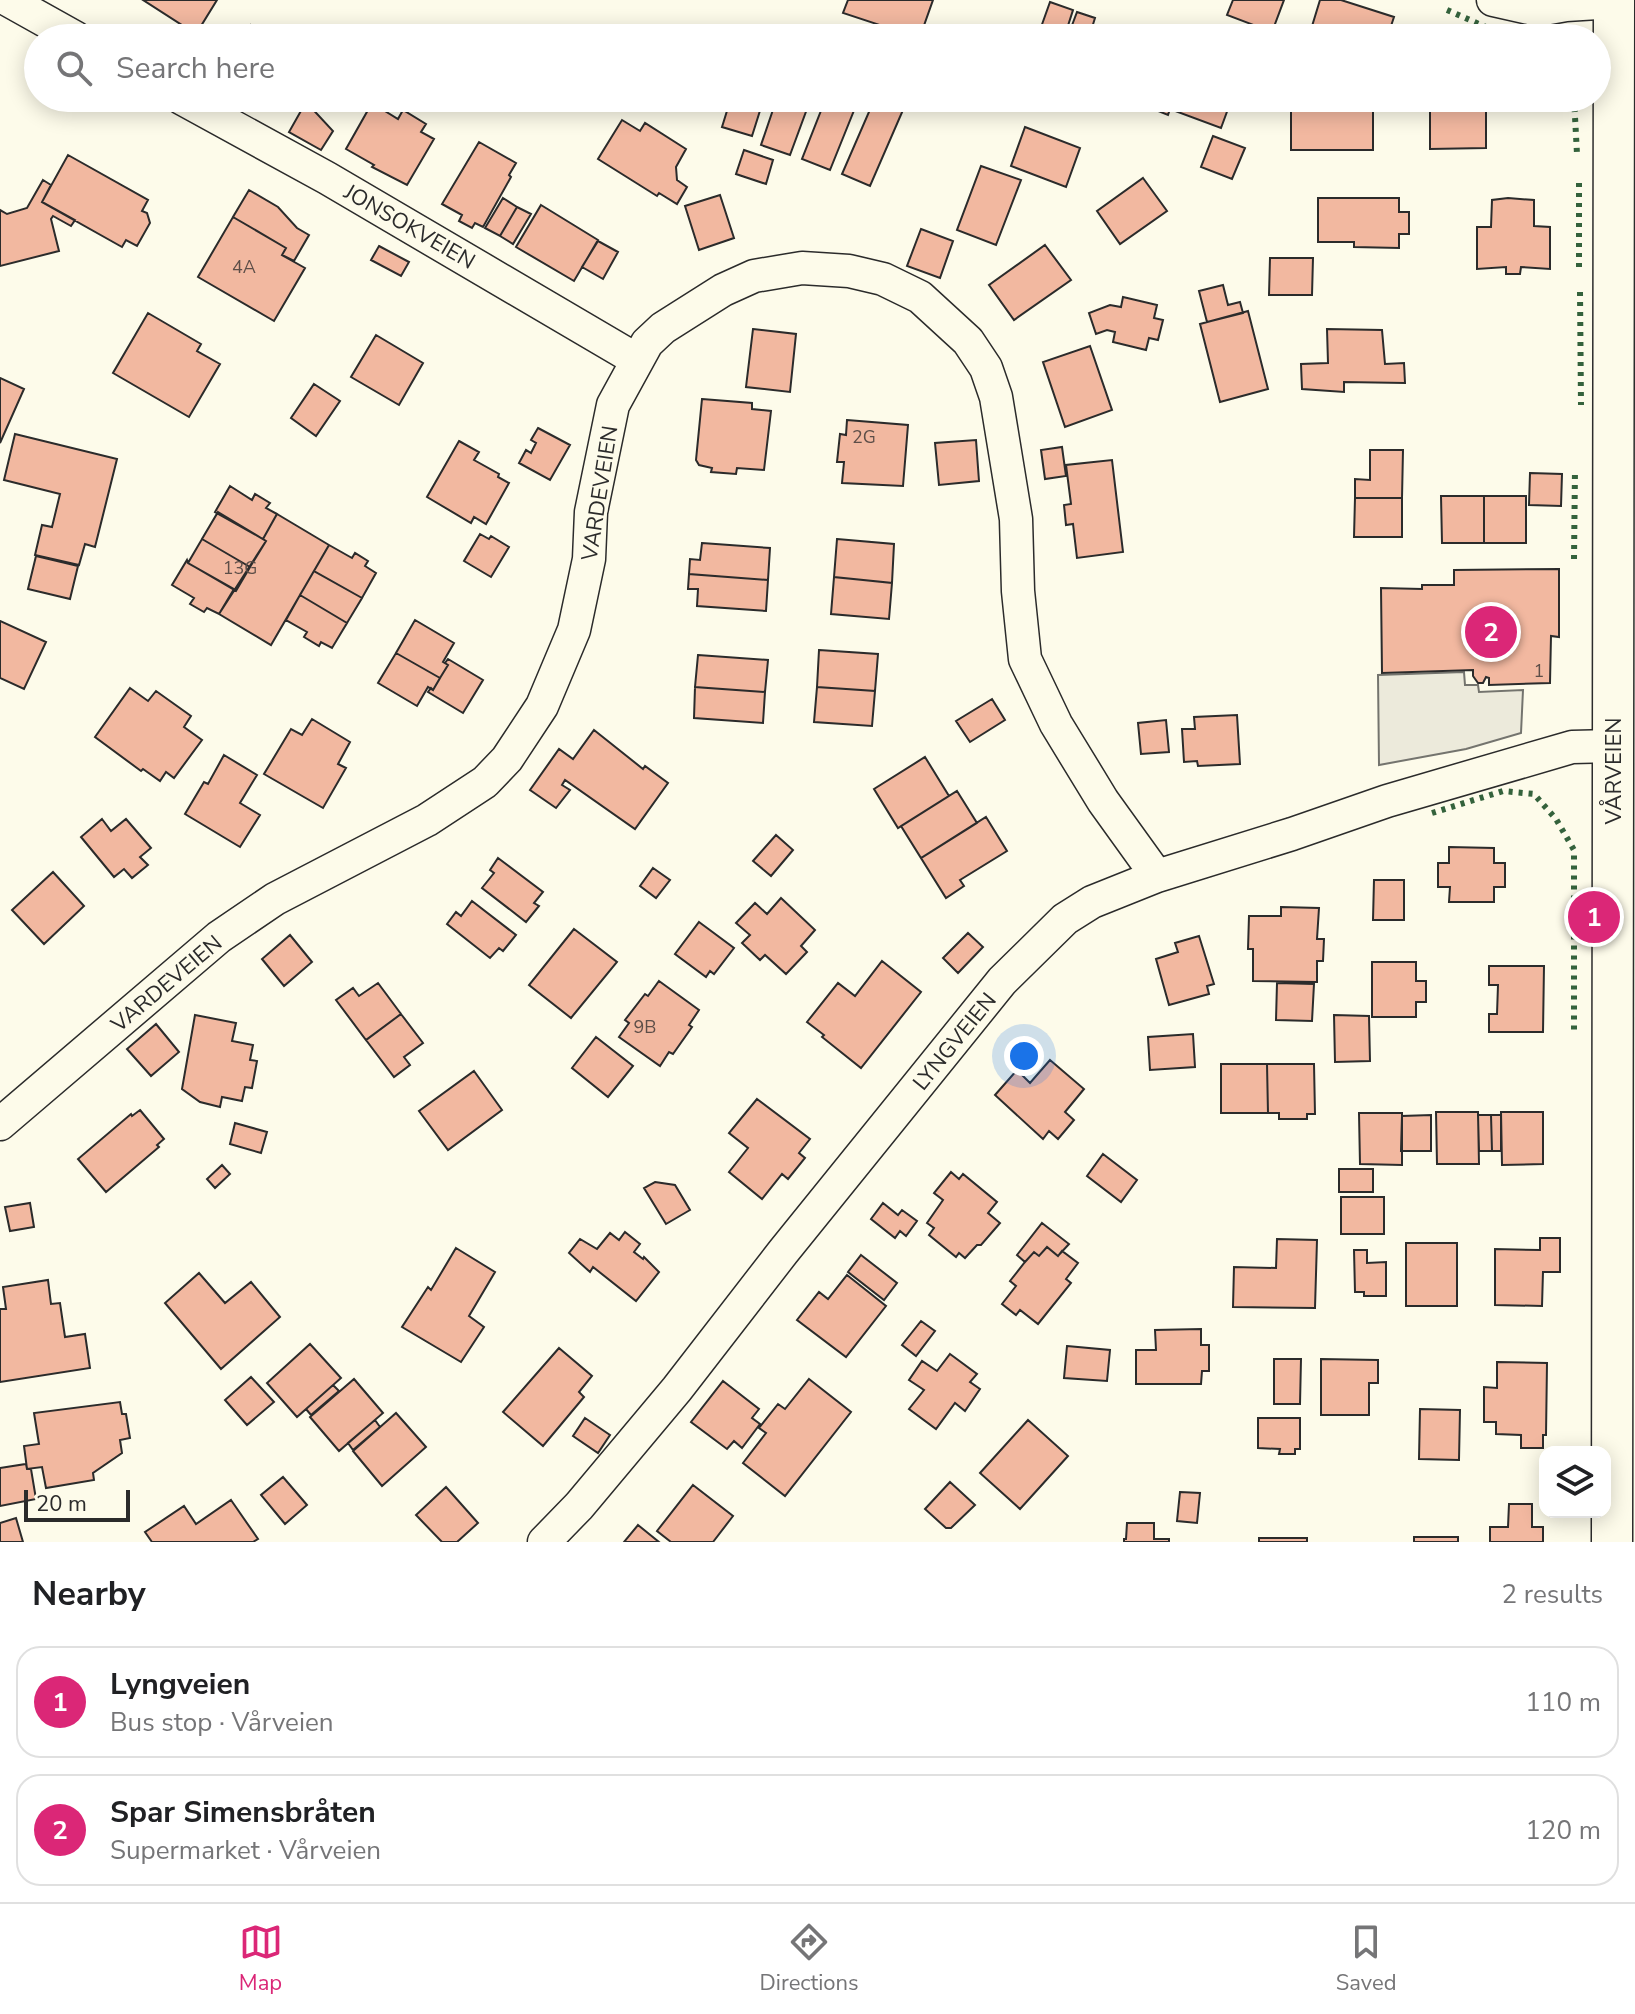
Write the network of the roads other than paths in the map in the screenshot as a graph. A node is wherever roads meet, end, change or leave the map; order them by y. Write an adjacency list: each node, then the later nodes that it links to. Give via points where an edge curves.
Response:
1 (8, 0): 4 (street)
2 (1493, 0): 3 (street, via 1538,10)
3 (1614, 1): 5 (street, VÅRVEIEN)
4 (51, 24)
5 (1625, 84): 8 (street, VÅRVEIEN)
6 (207, 112): 7 (street, JONSOKVEIEN)
7 (637, 360): 10 (street, VARDEVEIEN, via 663,328 723,290 754,276 802,268 883,279 920,297 968,341 986,368 996,397 1016,519 1025,659 1056,724); 11 (street, VARDEVEIEN, via 613,405 574,630 542,706 507,759 485,782 427,820 275,899 219,937)
8 (1613, 746): 9 (street, VÅRVEIEN); 10 (street, LYNGVEIEN, via 1572,747)
9 (1624, 788): 12 (street, VÅRVEIEN)
10 (1157, 876): 13 (street, LYNGVEIEN, via 1065,919 1002,981 667,1401)
11 (0, 1124)
12 (1624, 1474): 14 (street, VÅRVEIEN)
13 (544, 1542)
14 (1612, 1542)

